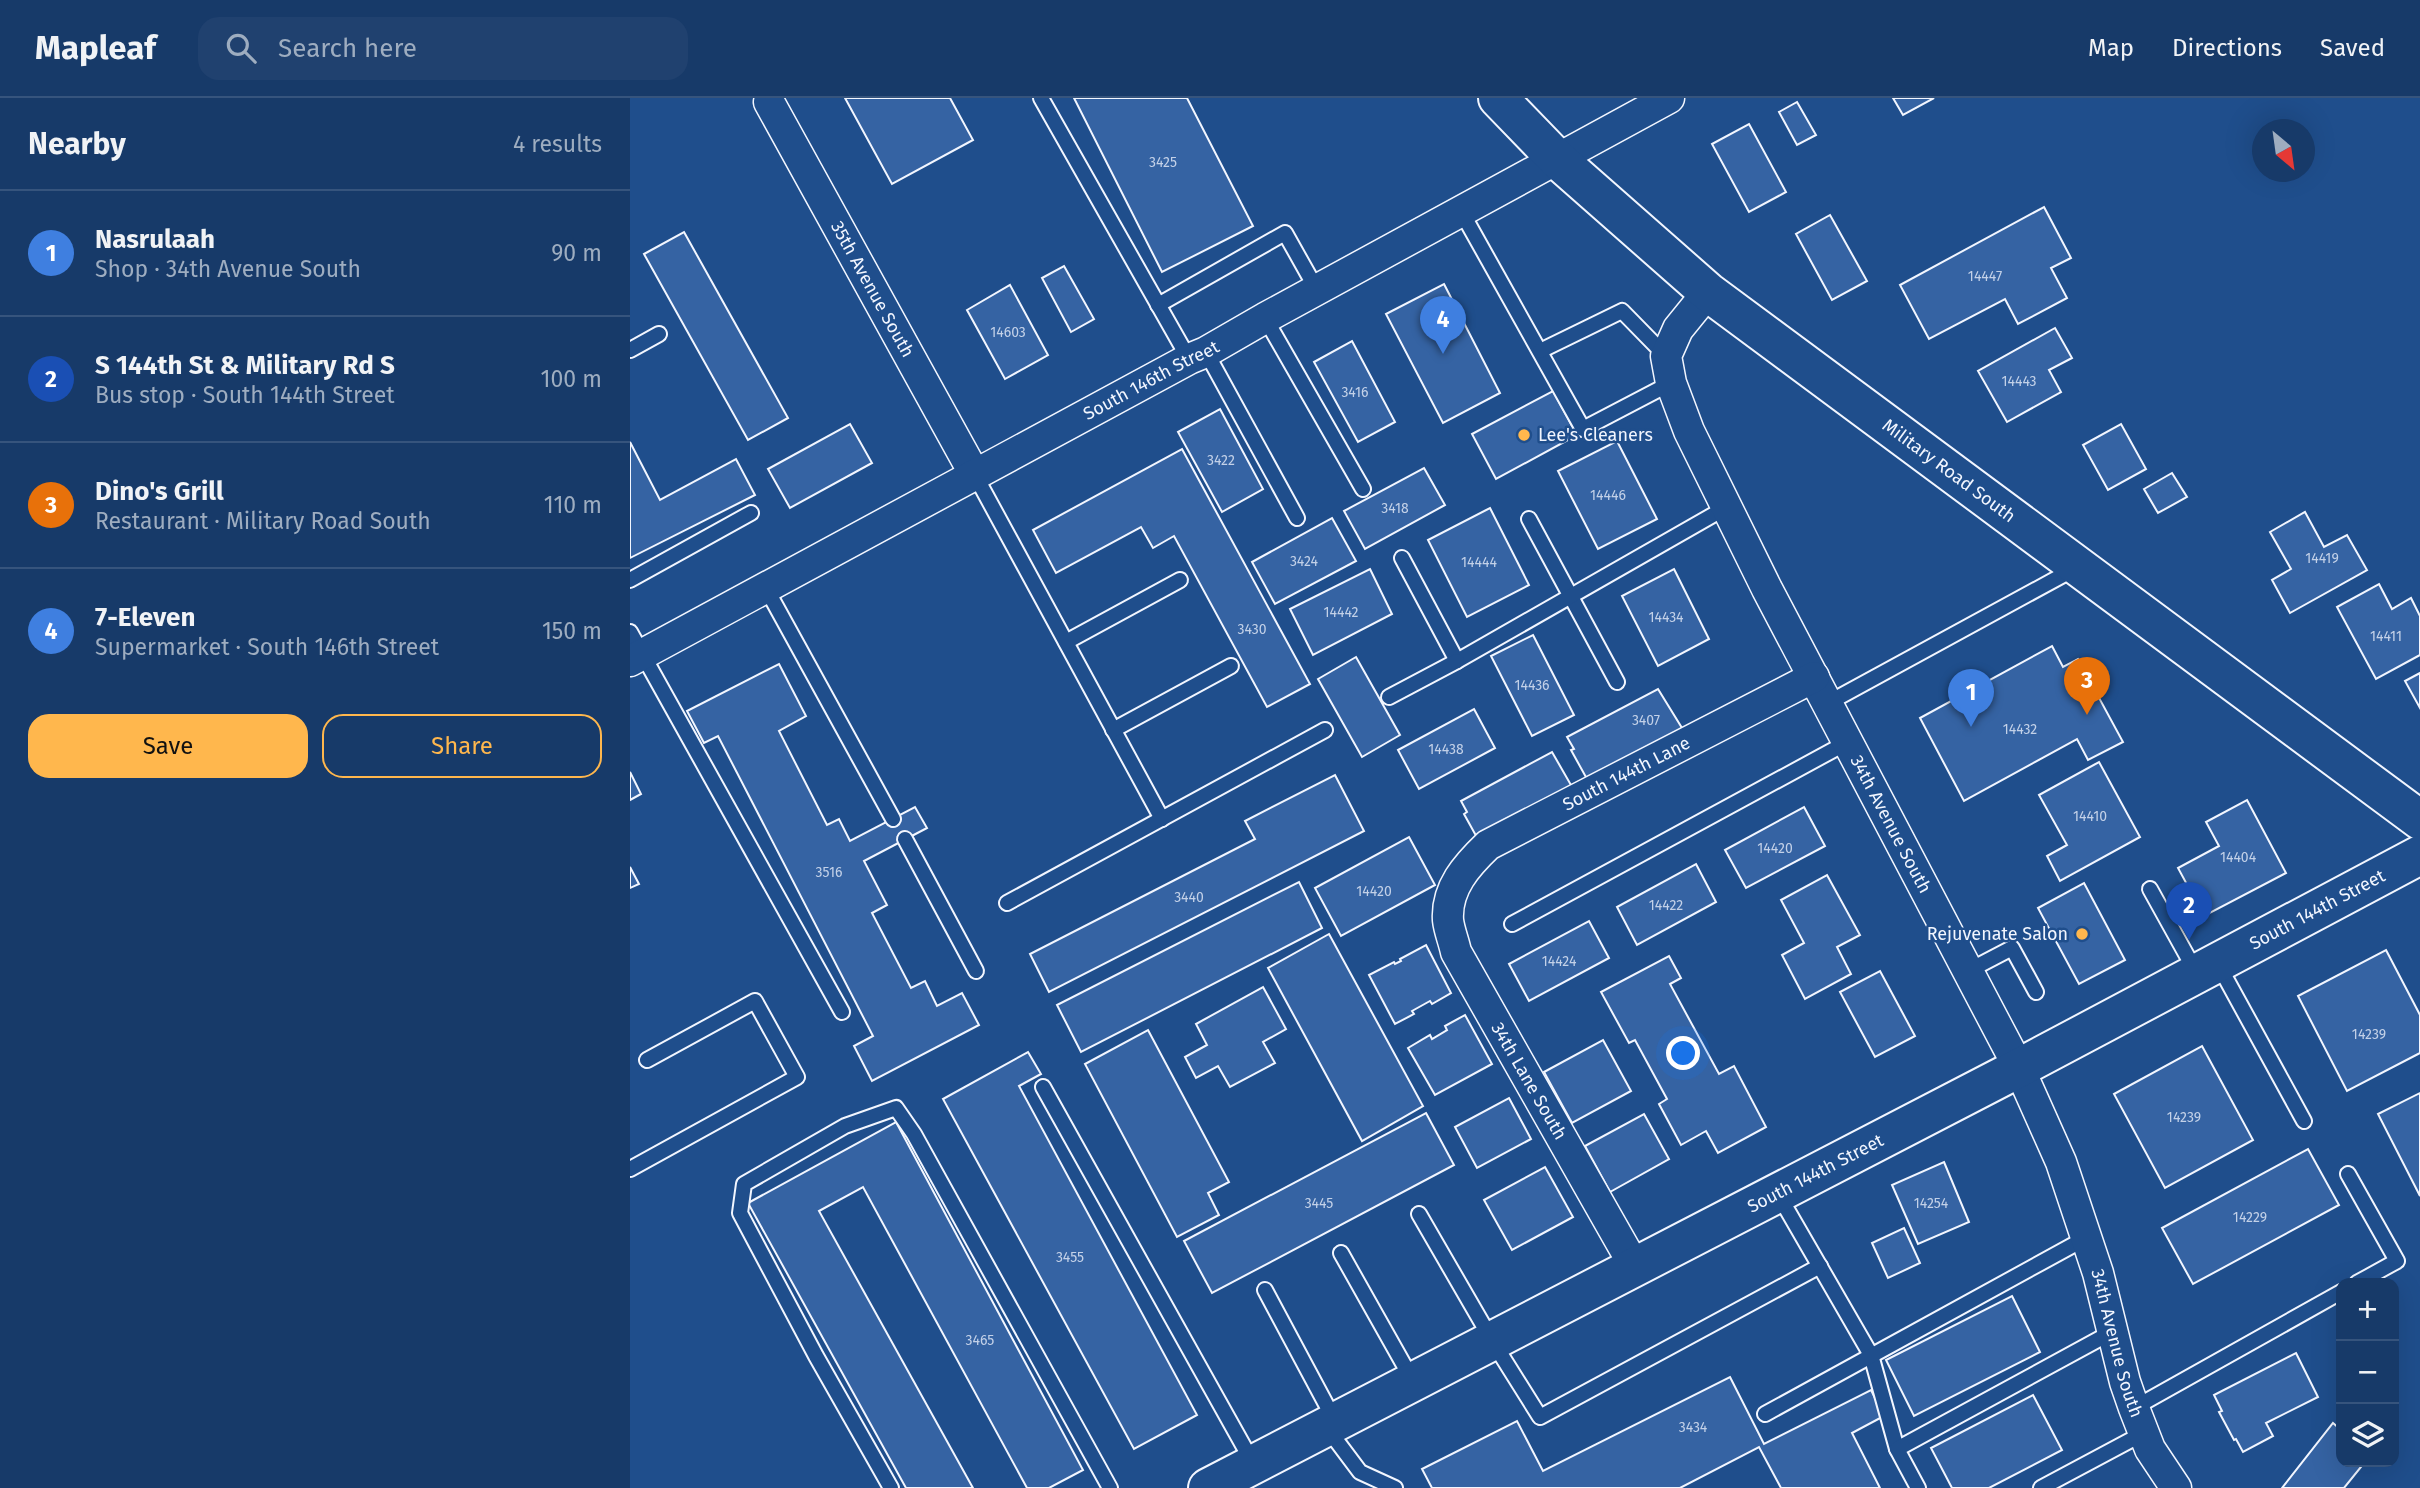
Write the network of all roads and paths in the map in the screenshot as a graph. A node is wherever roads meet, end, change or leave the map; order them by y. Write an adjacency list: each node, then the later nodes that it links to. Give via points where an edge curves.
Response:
1 (1041, 98): 9 (lane)
2 (1498, 98): 5 (street, Military Road South)
3 (1669, 98): 5 (street, South 146th Street)
4 (769, 102): 16 (street, 35th Avenue South)
5 (1557, 159): 6 (street, South 146th Street); 8 (street, Military Road South)
6 (1461, 211): 7 (street, South 146th Street); 13 (lane)
7 (1317, 290): 9 (lane, via 1285,233); 10 (street, South 146th Street)
8 (1708, 292): 15 (street, via 1678,329); 23 (street, Military Road South)
9 (1158, 305): 14 (lane)
10 (1265, 318): 14 (street, South 146th Street); 17 (lane)
11 (659, 334): 12 (lane)
12 (630, 350)
13 (1540, 351): 15 (lane, via 1622,311); 15 (lane, via 1583,429)
14 (1198, 356): 16 (street, South 146th Street); 20 (lane)
15 (1668, 370): 18 (street, 34th Avenue South, via 1689,431)
16 (975, 475): 26 (street, South 146th Street); 28 (lane)
17 (1363, 489)
18 (1727, 507): 27 (lane); 32 (street, 34th Avenue South)
19 (751, 513): 24 (lane)
20 (1297, 518)
21 (1530, 519): 27 (lane)
22 (1402, 558): 30 (lane)
23 (2078, 567): 35 (lane); 41 (street, Military Road South)
24 (630, 580)
25 (1180, 580): 28 (lane)
26 (766, 588): 29 (street, South 146th Street); 39 (lane)
27 (1571, 596): 30 (lane); 33 (lane)
28 (1066, 642): 36 (lane)
29 (634, 649): 52 (lane)
30 (1457, 661): 34 (lane)
31 (1231, 666): 36 (lane)
32 (1814, 677): 35 (street, 34th Avenue South); 44 (street, South 144th Lane, via 1488,845 1468,864)
33 (1617, 682)
34 (1389, 697)
35 (1828, 703): 38 (street, 34th Avenue South)
36 (1113, 730): 40 (lane)
37 (1325, 730): 40 (lane)
38 (1848, 742): 47 (lane); 50 (street, 34th Avenue South)
39 (893, 819)
40 (1162, 819): 46 (lane)
41 (2420, 820)
42 (905, 839): 49 (lane)
43 (2420, 855): 48 (street, South 144th Street)
44 (1453, 888): 64 (street, 34th Lane South, via 1448,920 1456,952)
45 (2150, 889): 48 (lane)
46 (1007, 903)
47 (1512, 924)
48 (2207, 968): 54 (street, South 144th Street); 56 (lane)
49 (976, 971)
50 (1968, 971): 51 (lane, via 2012,948); 54 (street, 34th Avenue South)
51 (2036, 992)
52 (842, 1012)
53 (647, 1060): 57 (lane, via 755,1001 797,1077)
54 (2019, 1068): 59 (street, South 144th Street); 61 (street, 34th Avenue South, via 2061,1162)
55 (1043, 1087): 76 (lane)
56 (2304, 1121)
57 (630, 1169)
58 (2348, 1174): 65 (lane, via 2397,1261)
59 (1777, 1193): 63 (lane); 64 (street, South 144th Street)
60 (1419, 1214): 69 (lane)
61 (2086, 1238): 68 (street, 34th Avenue South); 70 (lane)
62 (1341, 1253): 71 (lane)
63 (1820, 1266): 69 (lane, via 1540,1417); 70 (lane)
64 (1635, 1267): 69 (street, South 144th Street)
65 (2366, 1278)
66 (1265, 1290): 74 (lane)
67 (2336, 1295): 73 (lane)
68 (2112, 1332): 73 (street, 34th Avenue South); 75 (lane)
69 (1493, 1342): 71 (street, South 144th Street)
70 (1871, 1355): 72 (lane); 75 (lane)
71 (1413, 1382): 74 (street, South 144th Street)
72 (1765, 1414)
73 (2139, 1420): 82 (lane); 83 (street, 34th Avenue South, via 2150,1449)
74 (1331, 1424): 76 (street, South 144th Street); 80 (lane, via 1360,1472)
75 (1897, 1449): 81 (lane)
76 (1254, 1464): 79 (street, South 144th Street)
77 (891, 1488): 78 (lane, via 740,1213 744,1184 845,1125 895,1108 914,1134)
78 (1110, 1488)
79 (1208, 1488)
80 (1395, 1488)
81 (1918, 1488)
82 (2041, 1488)
83 (2176, 1488)

